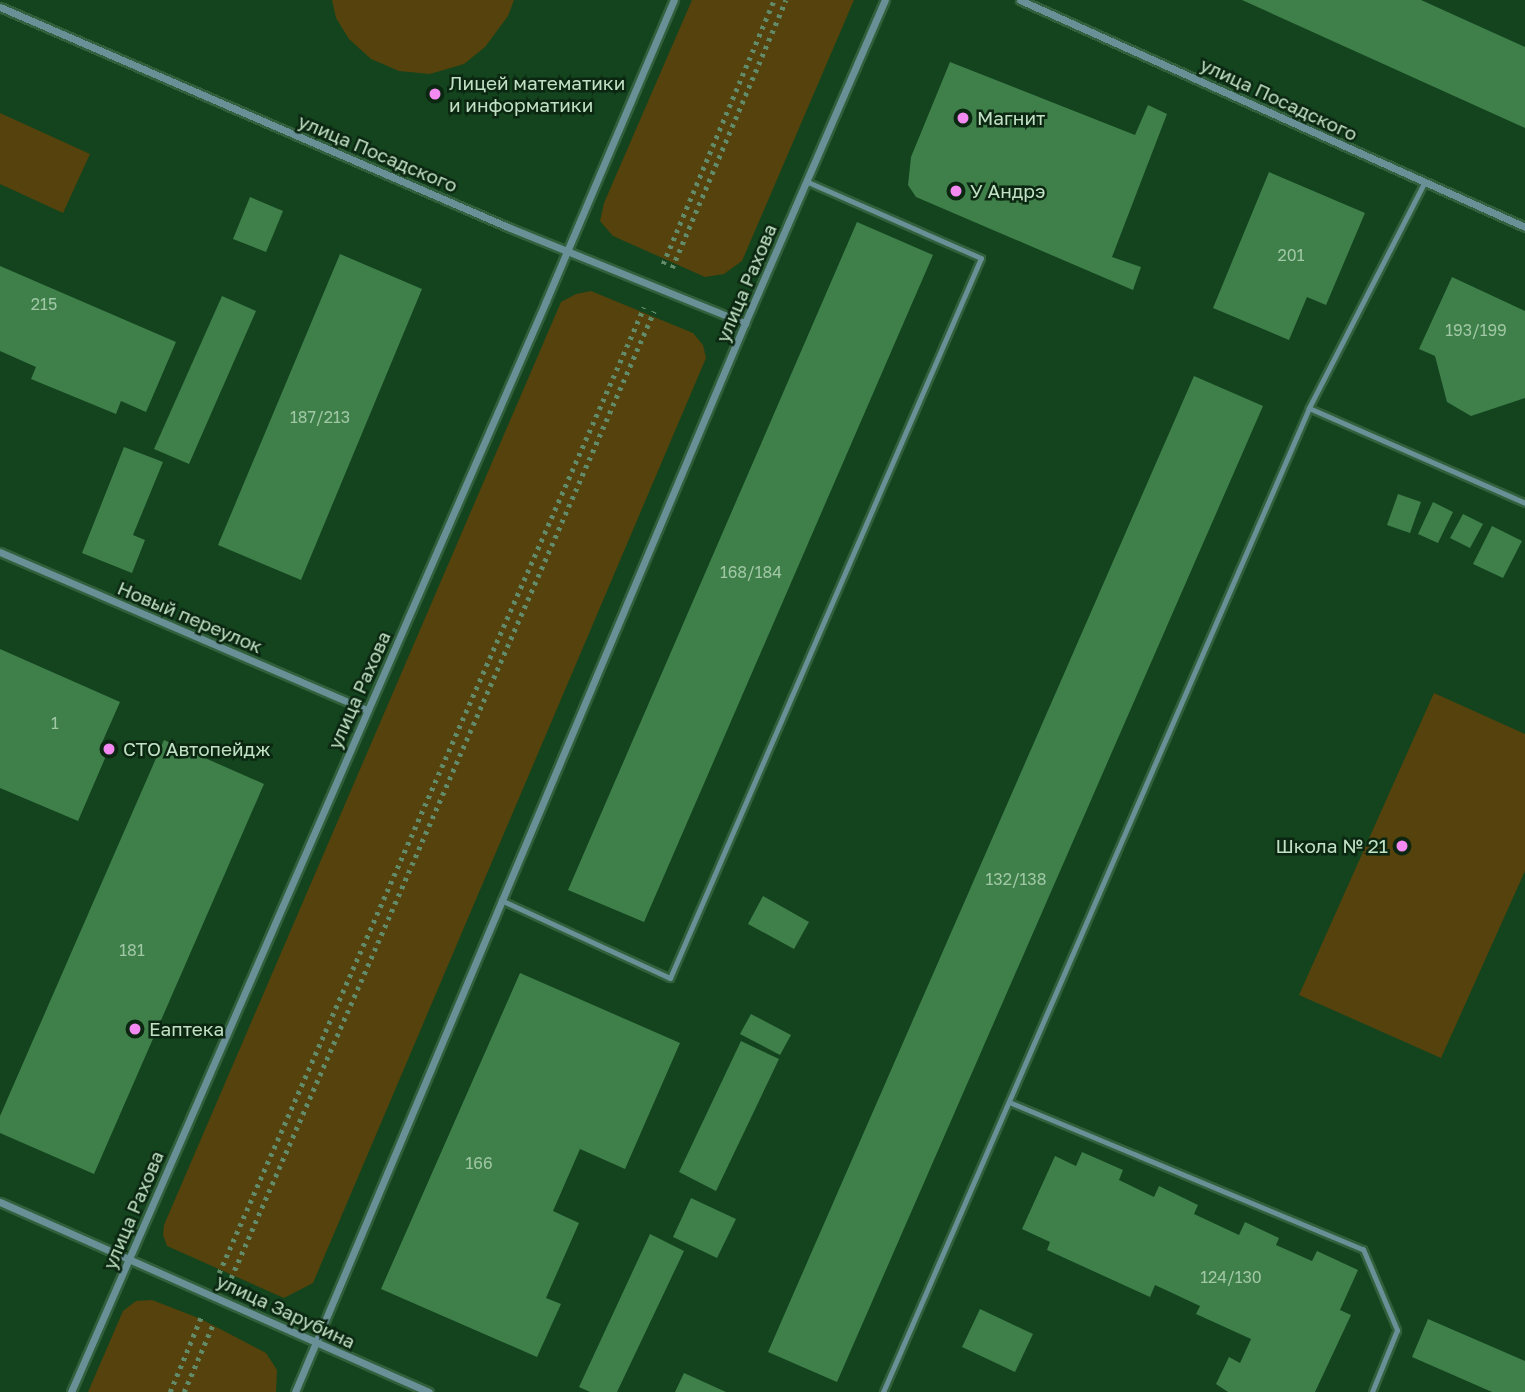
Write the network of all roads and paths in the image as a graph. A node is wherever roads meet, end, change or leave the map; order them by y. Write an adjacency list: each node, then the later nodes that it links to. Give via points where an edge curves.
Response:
1 (674, 0): 10 (street, улица Рахова)
2 (774, 0): 11 (path)
3 (786, 0): 12 (path)
4 (885, 0): 7 (street, улица Рахова)
5 (1020, 0): 8 (street, улица Посадского)
6 (0, 7): 10 (street, улица Посадского)
7 (806, 181): 13 (street, улица Рахова); 18 (lane, via 981,258 670,978)
8 (1424, 183): 9 (street, улица Посадского); 14 (lane)
9 (1525, 227)
10 (567, 251): 11 (street, улица Посадского); 17 (street, улица Рахова)
11 (653, 285): 12 (street, улица Посадского); 22 (path)
12 (663, 289): 13 (street, улица Посадского); 23 (path)
13 (745, 323): 18 (street, улица Рахова)
14 (1309, 408): 15 (lane); 19 (lane)
15 (1525, 503)
16 (0, 552): 17 (street, Новый переулок)
17 (367, 710): 21 (street, улица Рахова)
18 (501, 900): 24 (street, улица Рахова)
19 (1009, 1102): 30 (lane); 31 (lane, via 1363,1248 1397,1330)
20 (0, 1202): 21 (street, улица Зарубина)
21 (130, 1257): 22 (street, улица Зарубина); 25 (street, улица Рахова)
22 (211, 1293): 23 (street, улица Зарубина); 26 (path)
23 (223, 1299): 24 (street, улица Зарубина); 27 (path)
24 (316, 1343): 28 (street, улица Рахова); 29 (street, улица Зарубина)
25 (71, 1392)
26 (170, 1392)
27 (184, 1392)
28 (295, 1392)
29 (429, 1392)
30 (883, 1392)
31 (1372, 1392)

